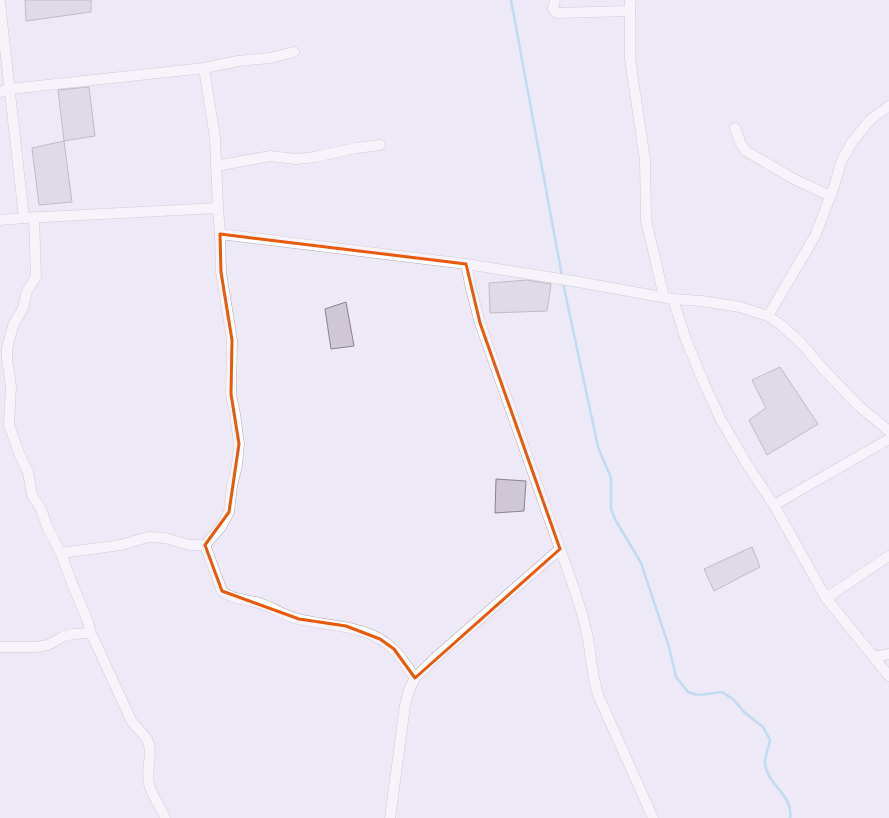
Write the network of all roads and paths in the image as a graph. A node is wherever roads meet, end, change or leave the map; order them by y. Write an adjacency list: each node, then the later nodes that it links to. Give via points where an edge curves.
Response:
1 (555, 0): 4 (street, via 553,9 557,13)
2 (630, 0): 4 (street)
3 (0, 3): 7 (street)
4 (630, 11): 18 (street, via 630,59 645,160 646,220)
5 (294, 52): 6 (street)
6 (204, 68): 7 (street); 11 (street, via 215,138)
7 (5, 90): 14 (street)
8 (889, 106): 12 (street, via 871,119 852,142 841,162)
9 (735, 128): 12 (street, via 746,151 792,178)
10 (380, 145): 11 (street, via 315,157 296,159 270,156)
11 (216, 166): 13 (street)
12 (830, 196): 19 (street, via 815,236)
13 (218, 208): 14 (street); 16 (street)
14 (29, 218): 15 (street); 25 (street, via 36,275 27,291 7,348 11,386 8,421 14,442 28,472 32,495)
15 (0, 220)
16 (220, 234): 17 (street); 23 (street, via 221,272 232,340 231,394 239,444 229,512 221,527)
17 (466, 264): 18 (street); 24 (street, via 480,323)
18 (668, 298): 19 (street, via 740,307); 22 (street, via 721,420)
19 (768, 316): 20 (street, via 801,343 859,406)
20 (889, 431)
21 (889, 439): 22 (street)
22 (774, 505): 27 (street)
23 (205, 545): 25 (street, via 190,545 165,538 148,537 121,545); 33 (street, via 222,591 228,595 259,603 299,619 346,626 380,639 394,649)
24 (560, 548): 33 (street); 36 (street, via 587,633 598,695)
25 (62, 553): 28 (street)
26 (889, 556): 27 (street)
27 (826, 598): 31 (street)
28 (91, 633): 29 (street, via 68,635 36,647); 34 (street, via 134,726 149,744 149,783)
29 (0, 647)
30 (889, 654): 31 (street)
31 (874, 656): 32 (street)
32 (889, 676)
33 (415, 678): 35 (street, via 405,706)
34 (165, 818)
35 (390, 818)
36 (652, 818)

